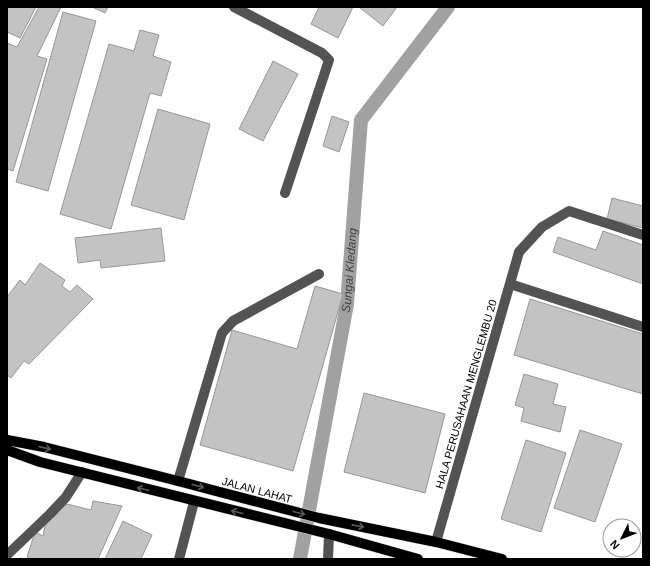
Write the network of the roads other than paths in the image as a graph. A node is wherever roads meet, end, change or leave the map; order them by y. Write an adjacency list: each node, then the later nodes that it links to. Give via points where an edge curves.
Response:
1 (234, 7): 2 (street, via 322,53 329,60)
2 (285, 193)
3 (643, 235): 5 (street, HALA PERUSAHAAN MENGLEMBU 20, via 569,211 542,227 519,252)
4 (319, 274): 10 (street, via 233,321 222,333)
5 (510, 284): 6 (street); 13 (street, HALA PERUSAHAAN MENGLEMBU 20)
6 (643, 327)
7 (7, 440): 10 (main road, JALAN LAHAT, one-way to 10)
8 (7, 450): 9 (main road, via 40,462)
9 (82, 472): 11 (main road, one-way to 9); 14 (street, via 66,497)
10 (178, 481): 13 (main road, JALAN LAHAT, one-way to 13, via 319,518)
11 (194, 502): 12 (main road, one-way to 11); 16 (street)
12 (329, 534): 15 (main road); 17 (street)
13 (436, 542): 19 (main road, JALAN LAHAT)
14 (7, 555)
15 (402, 557): 18 (main road)
16 (179, 559)
17 (328, 559)
18 (418, 559)
19 (502, 559)

